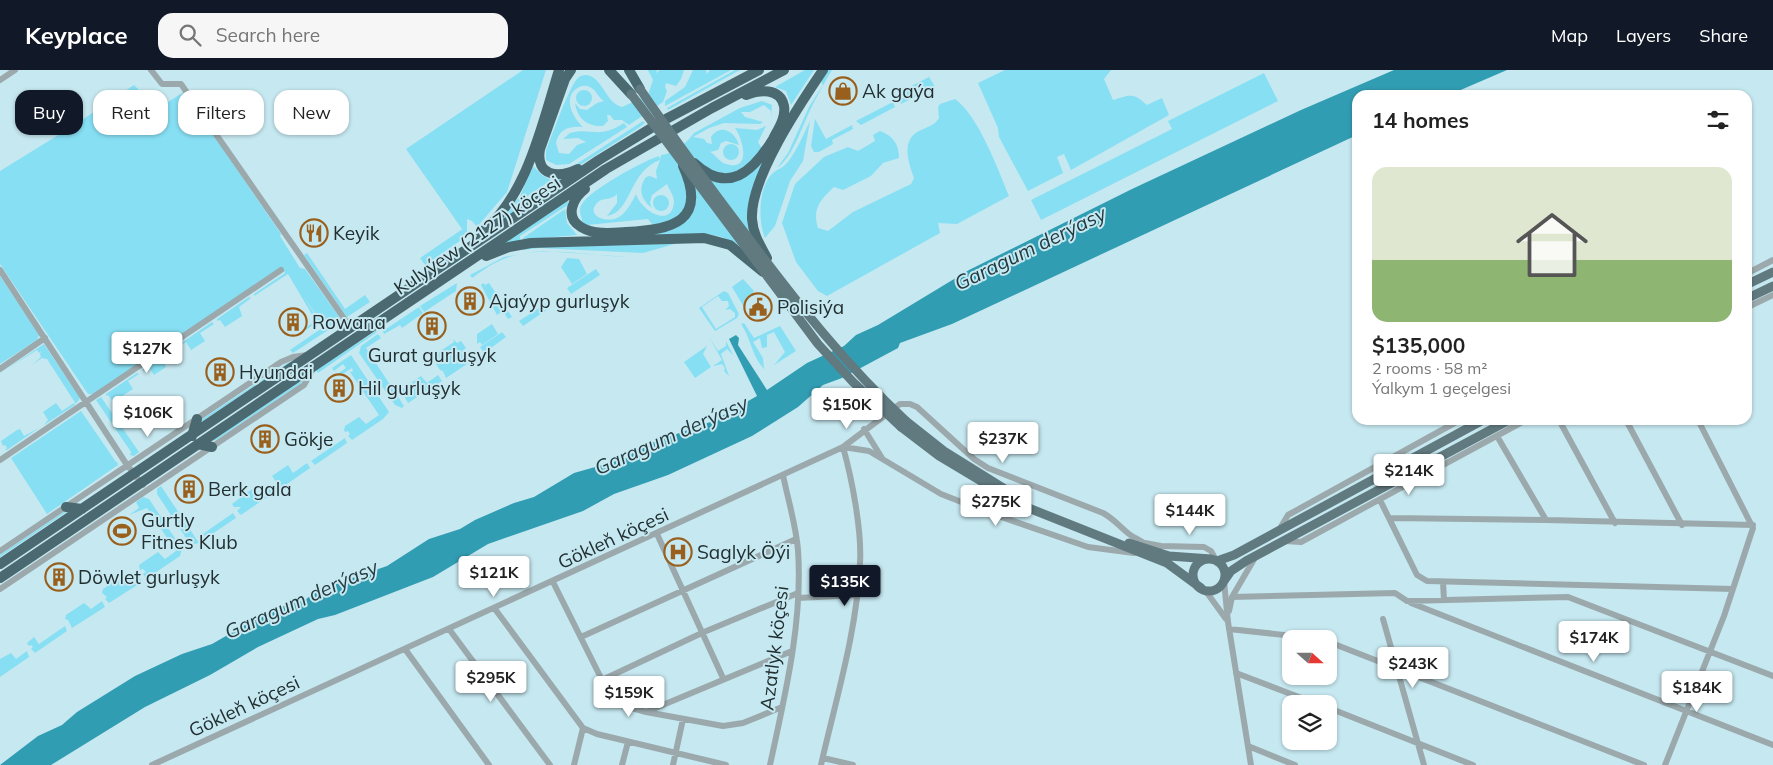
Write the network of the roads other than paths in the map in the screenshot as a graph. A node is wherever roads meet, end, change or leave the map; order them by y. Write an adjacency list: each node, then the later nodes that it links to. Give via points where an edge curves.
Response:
1 (15, 70): 12 (street)
2 (151, 70): 34 (street, via 162,84 181,84)
3 (559, 70): 21 (highway, via 512,200 500,217)
4 (571, 70): 18 (highway, via 540,149 540,163 549,172 562,175)
5 (609, 70): 13 (highway)
6 (615, 70): 13 (main road)
7 (628, 70): 13 (highway)
8 (743, 70): 14 (highway, via 712,89)
9 (759, 70): 14 (highway, Kulyýew (2127) köçesi)
10 (784, 70): 15 (highway, Kulyýew (2127) köçesi)
11 (823, 70): 16 (highway)
12 (0, 80)
13 (636, 92): 17 (main road, bridge)
14 (705, 98): 18 (highway, Kulyýew (2127) köçesi)
15 (712, 108): 16 (highway, via 763,90 775,93 782,102 784,114); 19 (highway, Kulyýew (2127) köçesi)
16 (772, 147): 17 (highway, bridge, via 751,168 730,178 708,174); 25 (highway, bridge, via 758,184 752,217)
17 (683, 158): 20 (highway, bridge, via 692,188 690,209 676,224); 25 (main road, bridge)
18 (600, 160): 21 (highway, Kulyýew (2127) köçesi)
19 (606, 169): 20 (highway, via 574,200 573,218 581,227 597,232); 27 (highway, Kulyýew (2127) köçesi)
20 (645, 235): 25 (highway, bridge, via 712,238 730,245); 27 (highway, via 520,244)
21 (451, 259): 34 (highway, Kulyýew (2127) köçesi)
22 (1773, 260): 26 (street)
23 (0, 270): 35 (street)
24 (281, 270): 39 (street)
25 (768, 271): 41 (main road, bridge, via 830,357)
26 (1752, 271)
27 (453, 272): 37 (highway, Kulyýew (2127) köçesi)
28 (1773, 272): 29 (main road)
29 (1752, 282)
30 (1773, 286): 32 (main road)
31 (1773, 295): 33 (street)
32 (1752, 296)
33 (1752, 305)
34 (350, 327): 36 (highway, Kulyýew (2127) köçesi)
35 (45, 338): 38 (street); 39 (street)
36 (308, 355): 40 (street, via 281,362); 51 (highway, Kulyýew (2127) köçesi)
37 (315, 364): 51 (highway, Kulyýew (2127) köçesi); 52 (street, via 304,385)
38 (0, 370)
39 (86, 402): 55 (street); 56 (street)
40 (197, 419): 51 (highway); 56 (street)
41 (903, 424): 74 (main road, via 1021,500); 76 (main road, via 939,456 1021,505)
42 (1451, 425): 69 (street, via 1288,515)
43 (1474, 425): 69 (main road)
44 (1500, 425): 73 (main road)
45 (1517, 425): 50 (street)
46 (1562, 425): 66 (street)
47 (1629, 425): 67 (street)
48 (1701, 425): 68 (street)
49 (864, 429): 53 (street, Gökleň köçesi); 54 (street); 74 (street, Gökleň köçesi, via 900,404 910,404 988,468 1103,512)
50 (1497, 436): 60 (street); 65 (street)
51 (195, 440): 52 (highway); 56 (highway, Kulyýew (2127) köçesi); 58 (highway, Kulyýew (2127) köçesi)
52 (212, 447): 59 (street)
53 (843, 447): 54 (street, via 869,451); 57 (street, Gökleň köçesi); 89 (street, via 859,547)
54 (882, 458): 76 (street, via 941,494 987,512 1088,548)
55 (0, 460)
56 (130, 469): 58 (street); 61 (street); 62 (highway, Kulyýew (2127) köçesi)
57 (783, 475): 71 (street, Gökleň köçesi); 72 (street, Azatlyk köçesi)
58 (141, 482): 59 (street); 64 (highway, Kulyýew (2127) köçesi)
59 (148, 491): 70 (street)
60 (1380, 500): 63 (street); 73 (street, via 1301,542)
61 (66, 507): 62 (highway); 75 (street)
62 (82, 509): 79 (highway, Kulyýew (2127) köçesi)
63 (1389, 518): 65 (street); 83 (street, via 1417,575 1426,581)
64 (86, 519): 70 (highway); 80 (highway, Kulyýew (2127) köçesi)
65 (1546, 520): 66 (street)
66 (1615, 523): 67 (street)
67 (1682, 525): 68 (street)
68 (1753, 525): 87 (street)
69 (1279, 530): 78 (main road, via 1234,556)
70 (83, 534): 84 (street)
71 (657, 534): 82 (street, Gökleň köçesi); 86 (street)
72 (796, 539): 86 (street); 88 (street, Azatlyk köçesi)
73 (1284, 540): 77 (main road)
74 (1148, 547): 78 (main road, via 1169,556)
75 (0, 551)
76 (1140, 554): 85 (main road, via 1167,563)
77 (1256, 556): 81 (main road, via 1231,572); 90 (street)
78 (1215, 560): 81 (main road, via 1225,571); 85 (main road, via 1201,562 1194,570 1195,580)
79 (0, 564)
80 (0, 578)
81 (1224, 581): 85 (main road, via 1218,588); 95 (street)
82 (552, 582): 93 (street, Gökleň köçesi); 99 (street)
83 (1444, 582): 87 (street); 91 (street)
84 (0, 589)
85 (1203, 589): 95 (street)
86 (683, 590): 97 (street); 99 (street)
87 (1733, 590): 103 (street)
88 (798, 595): 89 (street); 97 (street); 102 (street, Azatlyk köçesi)
89 (857, 595): 121 (street)
90 (1232, 597): 92 (street, via 1395,593); 95 (street)
91 (1444, 600): 92 (street); 103 (street, via 1568,597)
92 (1407, 602): 111 (street)
93 (494, 609): 96 (street, Gökleň köçesi); 115 (street)
94 (1382, 620): 104 (street)
95 (1229, 626): 98 (street); 105 (street)
96 (449, 629): 101 (street, Gökleň köçesi); 124 (street)
97 (704, 632): 107 (street); 108 (street)
98 (1282, 633)
99 (581, 636): 108 (street)
100 (1338, 646): 104 (street)
101 (405, 649): 122 (street, Gökleň köçesi); 123 (street)
102 (792, 651): 107 (street); 110 (street, Azatlyk köçesi)
103 (1709, 652): 106 (street); 111 (street)
104 (1397, 669): 117 (street); 136 (street)
105 (1236, 673): 109 (street); 119 (street)
106 (1773, 676)
107 (723, 678): 113 (street)
108 (602, 680): 113 (street, via 618,704)
109 (1293, 695)
110 (782, 707): 114 (street, via 743,723 723,726); 129 (street, Azatlyk köçesi)
111 (1686, 710): 118 (street); 137 (street)
112 (1337, 711): 117 (street)
113 (646, 712): 114 (street)
114 (683, 719): 120 (street)
115 (583, 728): 116 (street); 125 (street)
116 (628, 742): 120 (street); 126 (street)
117 (1417, 743): 134 (street); 135 (street)
118 (1773, 745)
119 (1248, 746): 132 (street); 133 (street)
120 (676, 754): 127 (street); 128 (street)
121 (823, 758): 130 (street); 131 (street)
122 (152, 765)
123 (489, 765)
124 (550, 765)
125 (574, 765)
126 (622, 765)
127 (673, 765)
128 (722, 765)
129 (770, 765)
130 (821, 765)
131 (853, 765)
132 (1251, 765)
133 (1295, 765)
134 (1424, 765)
135 (1473, 765)
136 (1644, 765)
137 (1665, 765)

